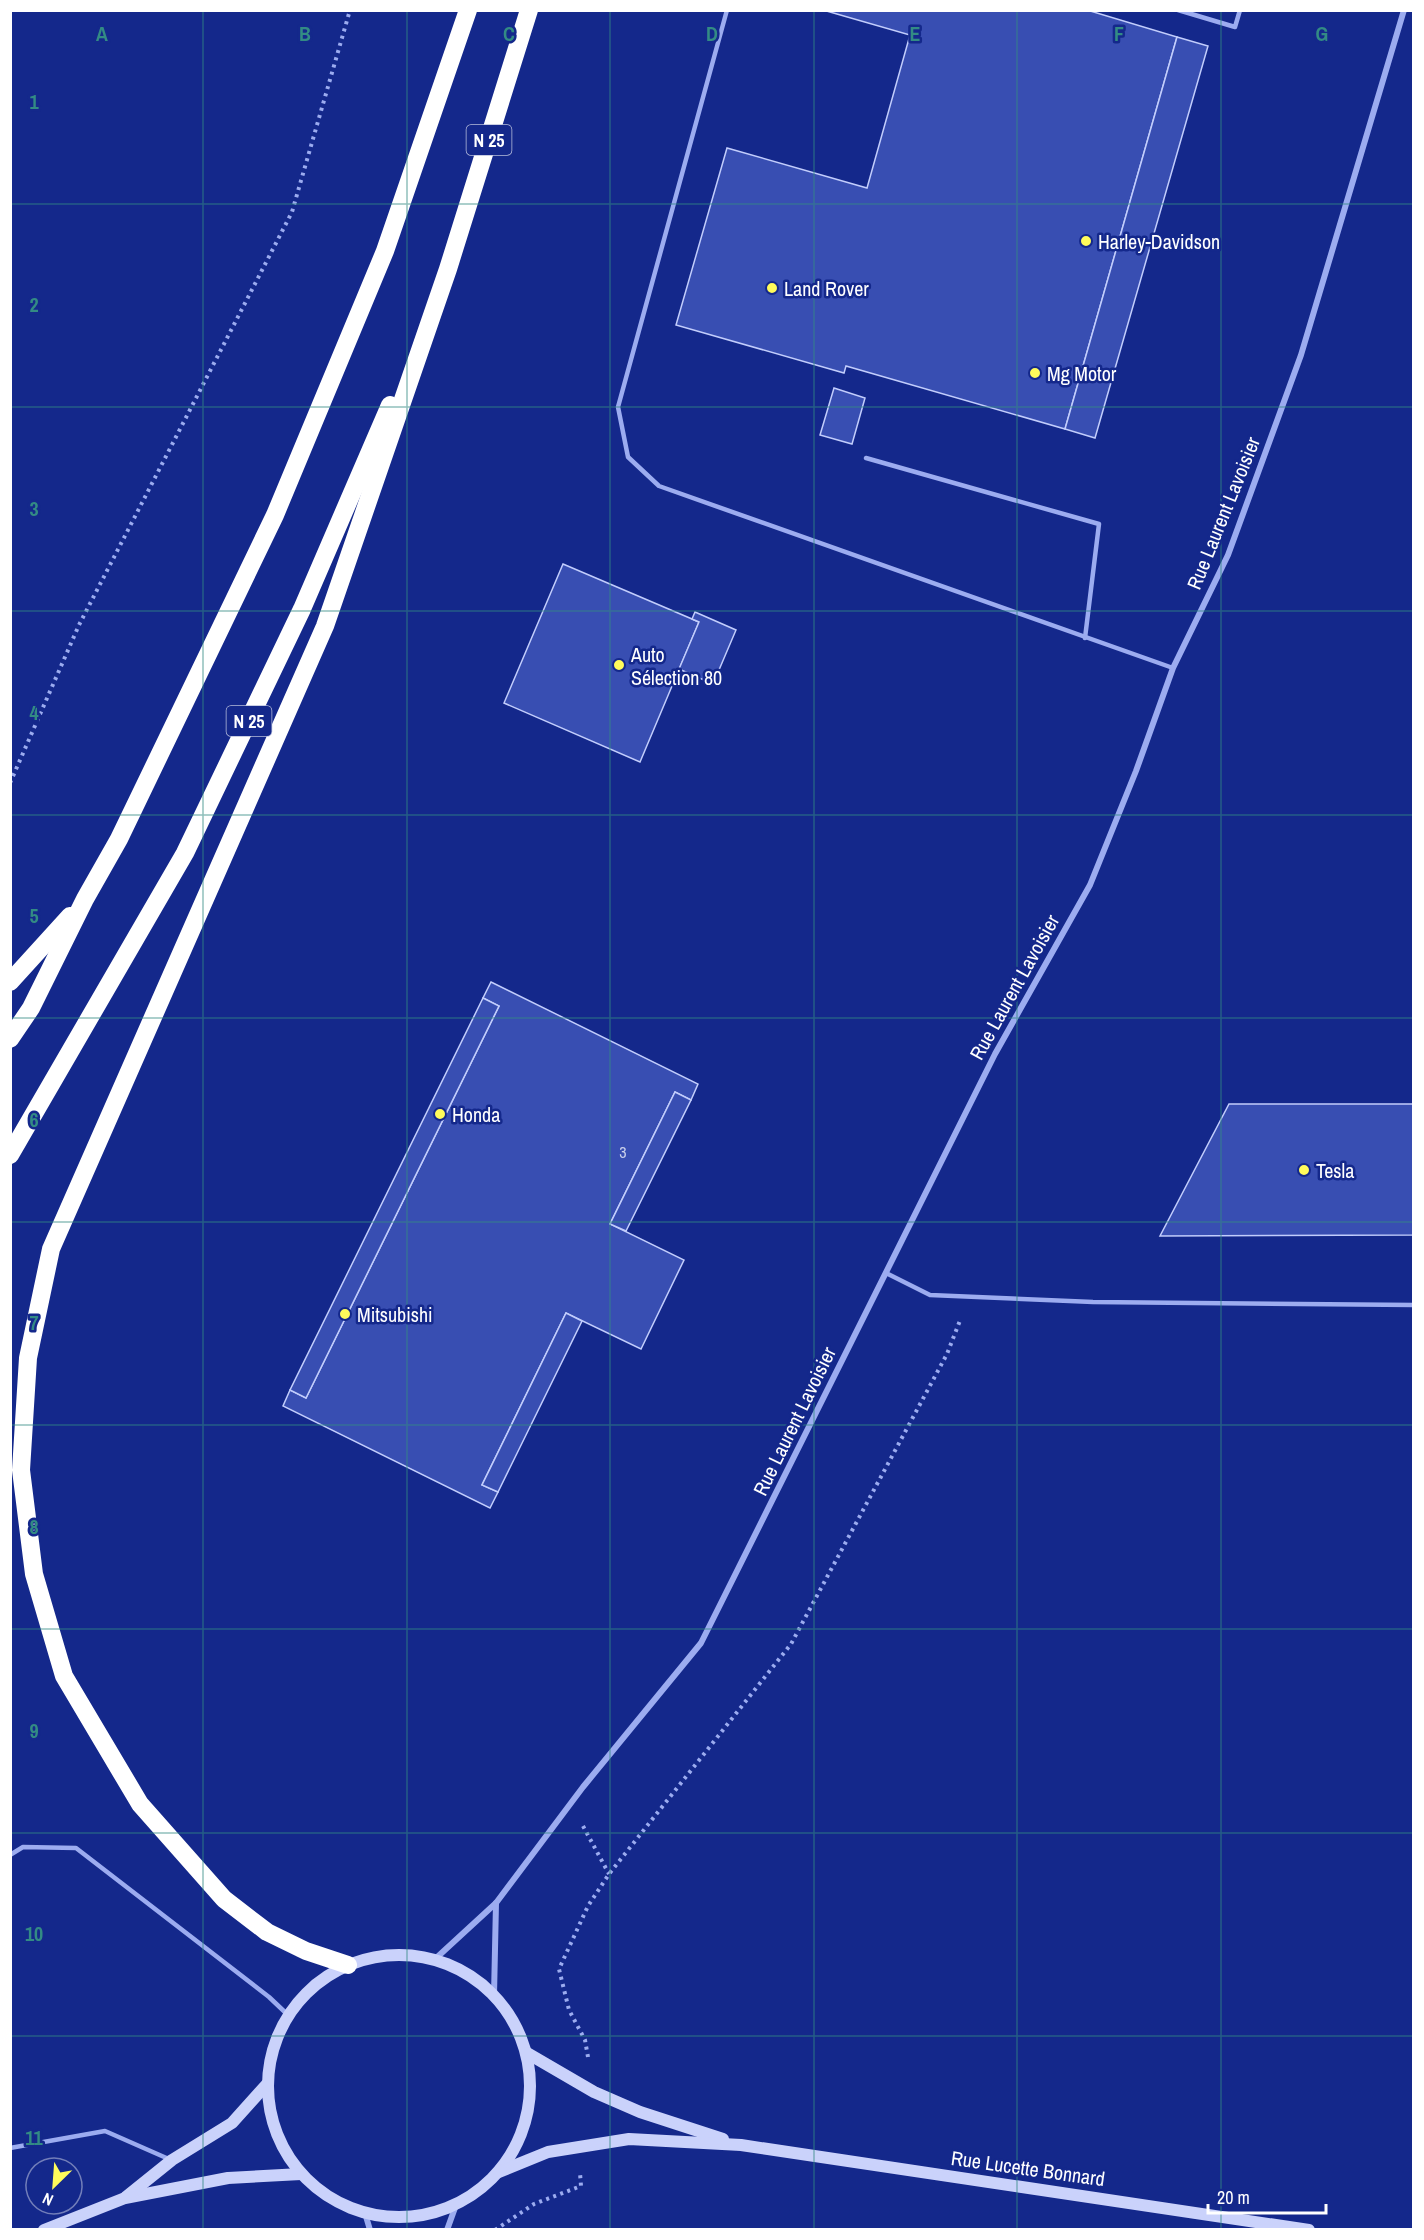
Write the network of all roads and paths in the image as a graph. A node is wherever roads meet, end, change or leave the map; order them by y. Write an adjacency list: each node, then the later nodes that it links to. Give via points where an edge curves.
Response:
1 (350, 10): 12 (path, via 292,212 79,625)
2 (468, 10): 13 (highway, via 385,251 275,515 119,839)
3 (529, 10): 8 (highway, N 25)
4 (727, 10): 10 (lane, via 618,408 628,457 659,486)
5 (1178, 10): 6 (lane, via 1235,27)
6 (1240, 10)
7 (1404, 10): 11 (street, Rue Laurent Lavoisier, via 1301,355 1228,555)
8 (448, 268): 16 (highway, N 25, via 302,609 185,853); 25 (highway, via 325,626 51,1249 28,1358 21,1470 34,1574 64,1676 140,1804 224,1899 267,1932)
9 (866, 458): 10 (lane, via 1099,524)
10 (1085, 638): 11 (lane)
11 (1173, 668): 17 (street, Rue Laurent Lavoisier, via 1090,885 995,1054)
12 (10, 783)
13 (85, 899): 14 (highway); 15 (highway, via 31,1008)
14 (10, 982)
15 (10, 1040)
16 (10, 1155)
17 (886, 1272): 18 (lane, via 930,1295); 20 (street, Rue Laurent Lavoisier, via 701,1643)
18 (969, 1297): 19 (lane); 22 (path, via 946,1354 791,1644)
19 (1413, 1305)
20 (571, 1804): 22 (path); 23 (street, Rue Laurent Lavoisier)
21 (10, 1855): 27 (lane, via 23,1847 76,1848)
22 (609, 1874): 30 (path, via 588,1906 560,1970 569,2010 585,2040)
23 (496, 1903): 24 (street, Rue Laurent Lavoisier); 26 (street)
24 (434, 1960): 25 (street, via 395,1955); 26 (street, via 466,1973)
25 (348, 1965): 27 (street, via 304,1994)
26 (494, 1995): 28 (street, via 514,2022)
27 (288, 2015): 29 (street, via 270,2059)
28 (527, 2053): 30 (street, Rue Lucette Bonnard); 34 (street, via 531,2095 521,2136)
29 (268, 2083): 33 (street, via 232,2123); 35 (street, via 275,2131)
30 (594, 2092): 31 (street, Rue Lucette Bonnard, via 640,2112)
31 (741, 2145): 34 (street, Rue Lucette Bonnard, via 629,2139 548,2152); 44 (street, Rue Lucette Bonnard)
32 (10, 2148): 33 (lane, via 105,2131)
33 (172, 2160): 36 (street)
34 (499, 2172): 37 (street)
35 (301, 2174): 36 (street, via 228,2178); 38 (street, via 330,2198)
36 (125, 2198): 39 (street)
37 (456, 2205): 38 (street, via 426,2215 395,2218); 43 (street)
38 (365, 2213): 42 (street)
39 (44, 2229)
40 (224, 2229): 41 (path)
41 (234, 2229)
42 (370, 2229)
43 (447, 2229)
44 (1309, 2229)

